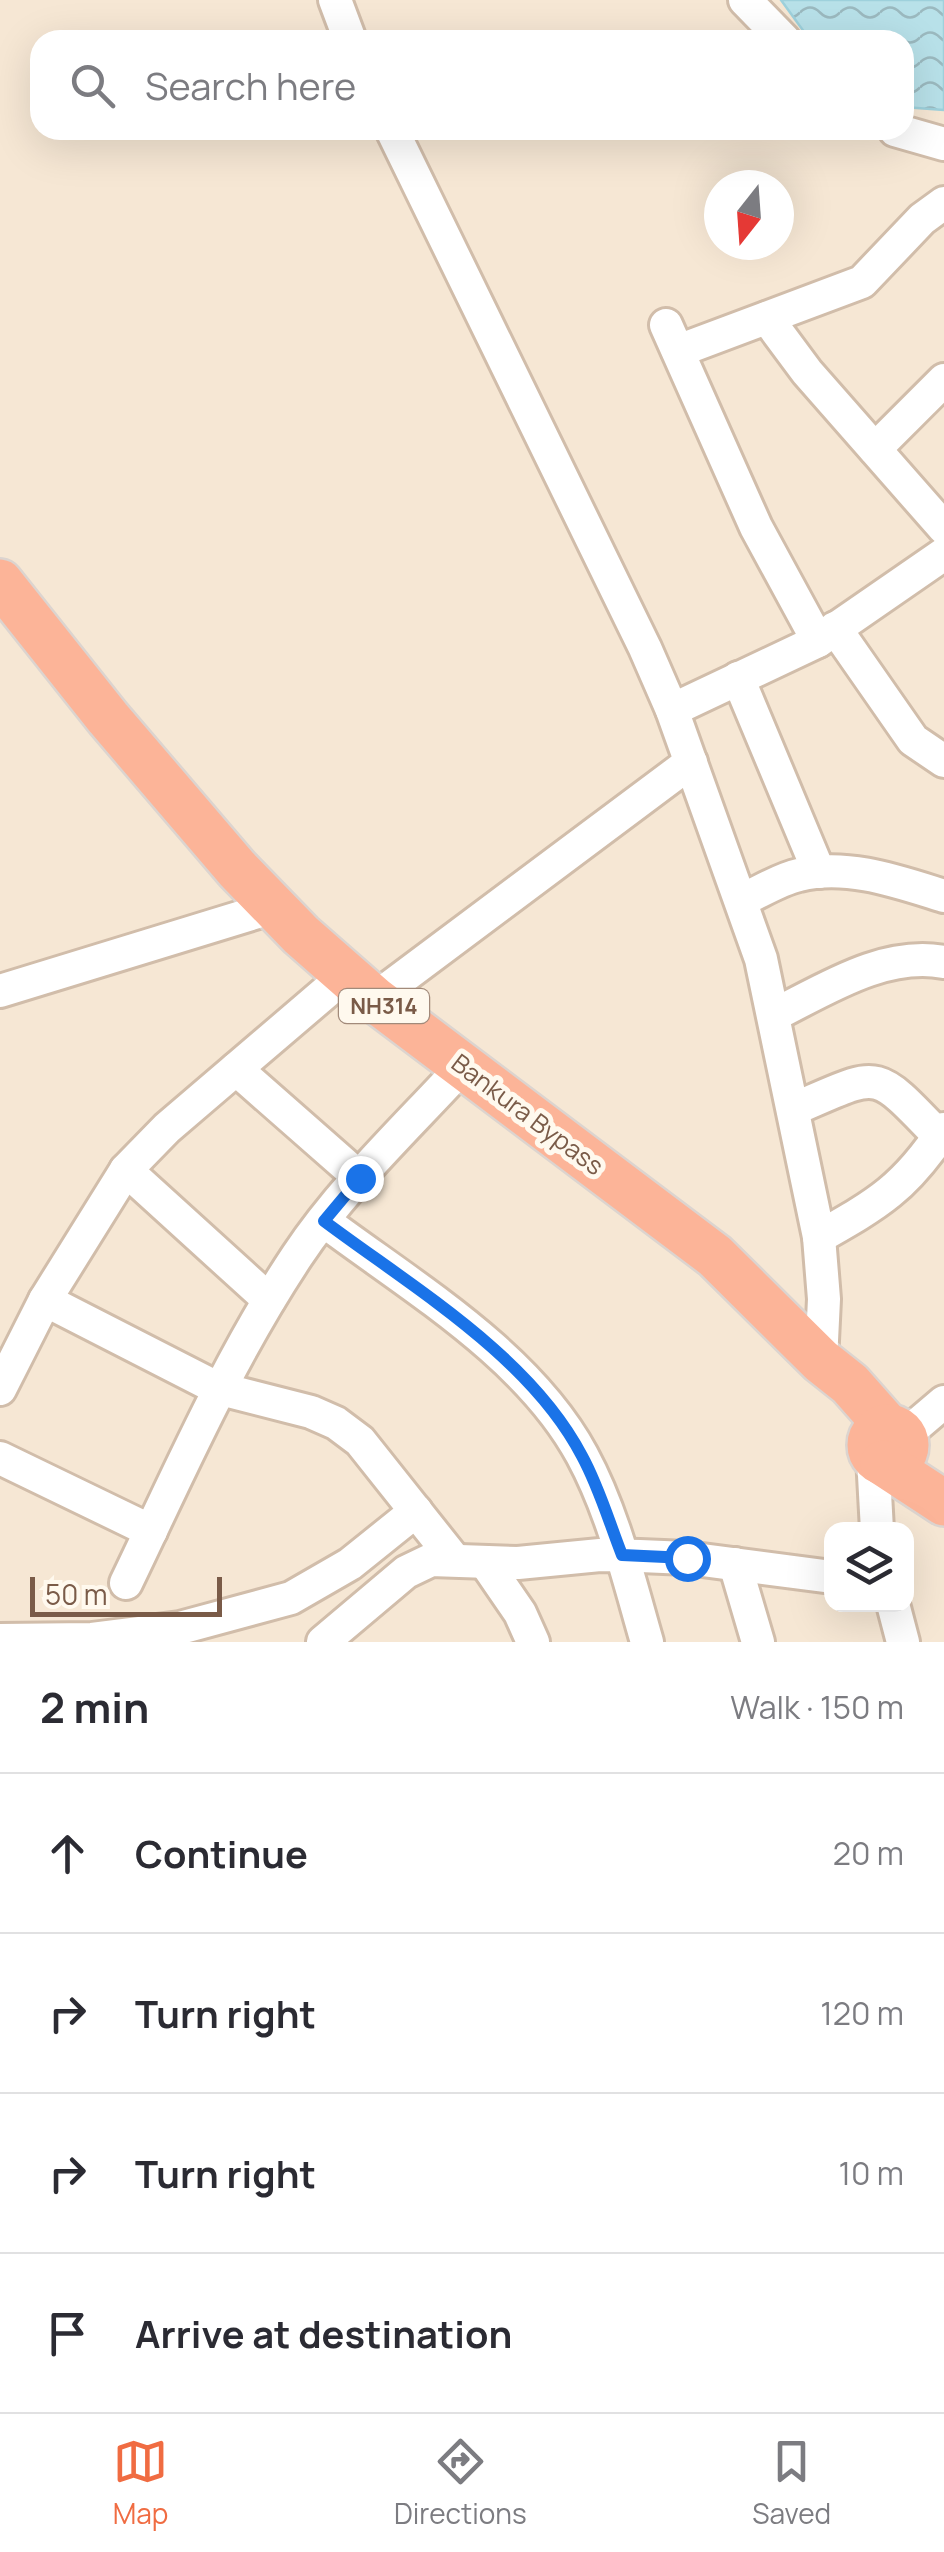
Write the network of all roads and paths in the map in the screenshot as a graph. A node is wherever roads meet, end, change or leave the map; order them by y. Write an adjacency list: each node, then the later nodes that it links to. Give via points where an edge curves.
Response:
1 (336, 0): 3 (street)
2 (746, 0): 4 (street)
3 (346, 30)
4 (774, 30)
5 (914, 134): 7 (street)
6 (397, 140): 17 (street)
7 (942, 141)
8 (944, 202): 9 (street, via 862,282)
9 (767, 318): 11 (street); 15 (street, via 672,338 756,527)
10 (944, 380): 11 (street)
11 (875, 449): 12 (street)
12 (944, 528)
13 (944, 554): 15 (street)
14 (0, 582): 23 (highway, Bankura Bypass / NH314, via 108,718)
15 (827, 634): 16 (street); 18 (street, via 914,740)
16 (738, 678): 17 (street); 20 (street)
17 (672, 710): 19 (street)
18 (944, 761)
19 (692, 762): 22 (street); 25 (street)
20 (819, 872): 21 (street, via 897,881); 22 (street, via 796,875)
21 (944, 896)
22 (742, 900): 27 (street)
23 (274, 907): 25 (highway, Bankura Bypass / NH314); 26 (street)
24 (944, 962): 27 (street, via 874,968)
25 (360, 987): 28 (highway, Bankura Bypass / NH314); 29 (street)
26 (0, 992)
27 (774, 1015): 30 (street)
28 (464, 1066): 33 (street); 38 (highway, Bankura Bypass / NH314, via 715,1256)
29 (236, 1069): 32 (street); 33 (street)
30 (794, 1109): 31 (street, via 872,1080 895,1090); 35 (street)
31 (938, 1148): 35 (street, via 884,1199)
32 (126, 1170): 36 (street); 37 (street)
33 (360, 1178): 34 (street)
34 (324, 1221): 37 (street); 49 (street, via 536,1390 583,1457)
35 (819, 1237): 38 (street)
36 (45, 1300): 39 (street); 40 (street)
37 (269, 1300): 39 (street)
38 (825, 1364): 42 (highway, Bankura Bypass / NH314, via 850,1384)
39 (218, 1388): 46 (street, via 336,1423 360,1442); 48 (street)
40 (0, 1389)
41 (944, 1402): 42 (street)
42 (887, 1446): 44 (highway, Bankura Bypass / NH314); 45 (highway, Bankura Bypass / NH314); 47 (street)
43 (0, 1458): 48 (street)
44 (944, 1472)
45 (944, 1503)
46 (416, 1512): 50 (street); 56 (street, via 350,1564 291,1598 180,1628 92,1639)
47 (879, 1522)
48 (151, 1531): 53 (street)
49 (622, 1555): 50 (street); 51 (street); 59 (street)
50 (469, 1560): 55 (street, via 432,1560 406,1572); 58 (street, via 520,1612)
51 (736, 1564): 52 (street); 60 (street)
52 (824, 1577)
53 (126, 1582)
54 (896, 1612): 61 (street)
55 (358, 1630): 57 (street)
56 (0, 1640)
57 (323, 1642)
58 (533, 1642)
59 (647, 1642)
60 (758, 1642)
61 (903, 1642)

